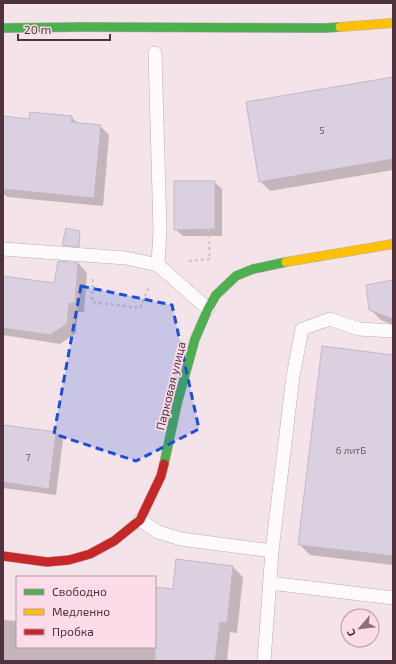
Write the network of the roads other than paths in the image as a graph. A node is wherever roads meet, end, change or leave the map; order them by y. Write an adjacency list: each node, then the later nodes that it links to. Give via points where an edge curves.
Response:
1 (393, 23): 2 (street, via 325,28)
2 (3, 28)
3 (155, 53): 6 (lane, via 160,230)
4 (393, 244): 7 (street, Парковая улица, via 253,269 236,276 216,295)
5 (3, 249): 6 (lane, via 126,258)
6 (158, 265): 7 (lane)
7 (208, 309): 9 (street, Парковая улица, via 189,361 161,476)
8 (393, 332): 10 (lane, via 359,329 330,319 302,329 293,376)
9 (140, 520): 10 (lane, via 158,532 181,539); 11 (street, Парковая улица, via 114,541 90,554 69,560 47,562)
10 (272, 551): 12 (lane)
11 (3, 556)
12 (270, 582): 13 (lane); 14 (lane)
13 (393, 598)
14 (264, 661)

